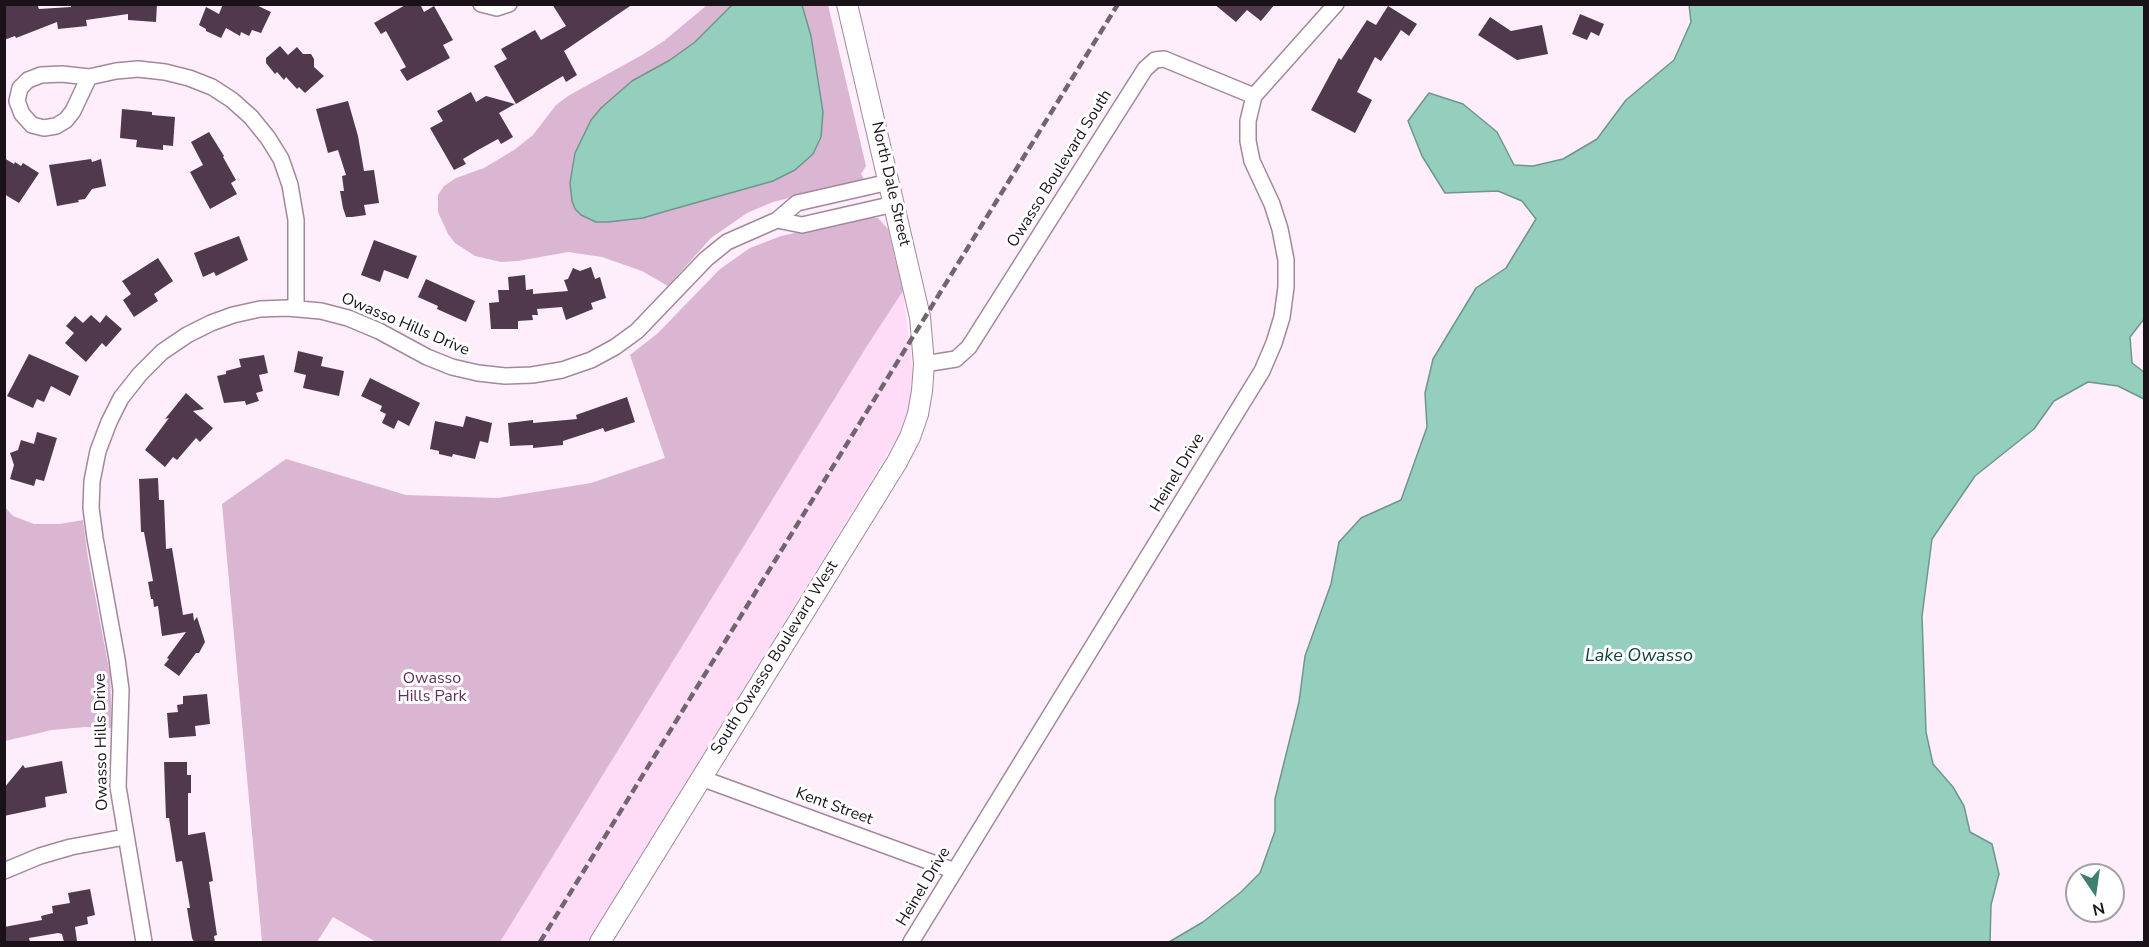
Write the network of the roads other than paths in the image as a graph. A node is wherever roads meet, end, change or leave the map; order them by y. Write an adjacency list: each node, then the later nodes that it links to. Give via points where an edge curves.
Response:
1 (481, 4): 2 (street, via 487,8)
2 (509, 4)
3 (847, 4): 7 (street, North Dale Street)
4 (1336, 4): 6 (street)
5 (89, 77): 5 (street, via 41,75 28,80 20,88 17,101 22,114 44,128 56,126 73,111); 10 (street, via 138,69 165,72 212,87 251,117 273,145 290,185 296,220)
6 (1254, 96): 11 (street, Owasso Boulevard South, via 1164,59 1155,60 1145,69 969,347 956,359); 15 (street, Heinel Drive, via 1248,141 1252,161 1272,204 1286,260 1282,317 1274,343 1262,371)
7 (889, 182): 8 (street, North Dale Street); 9 (street, Owasso Hills Drive, via 797,203)
8 (894, 204): 9 (street, via 802,225); 11 (street, North Dale Street, via 920,317)
9 (777, 220): 10 (street, Owasso Hills Drive, via 727,242 637,331 615,347 562,370 505,376 452,367 348,318)
10 (296, 308): 13 (street, Owasso Hills Drive, via 233,315 187,335 162,352 122,398 98,451 91,508 122,690 118,787)
11 (924, 364): 12 (street, South Owasso Boulevard West, via 919,409 904,449)
12 (701, 778): 15 (street, Kent Street); 17 (street, South Owasso Boulevard West)
13 (125, 837): 14 (street, via 71,847); 16 (street, Owasso Hills Drive)
14 (4, 871)
15 (955, 871): 18 (street, Heinel Drive)
16 (144, 942)
17 (600, 942)
18 (912, 942)

